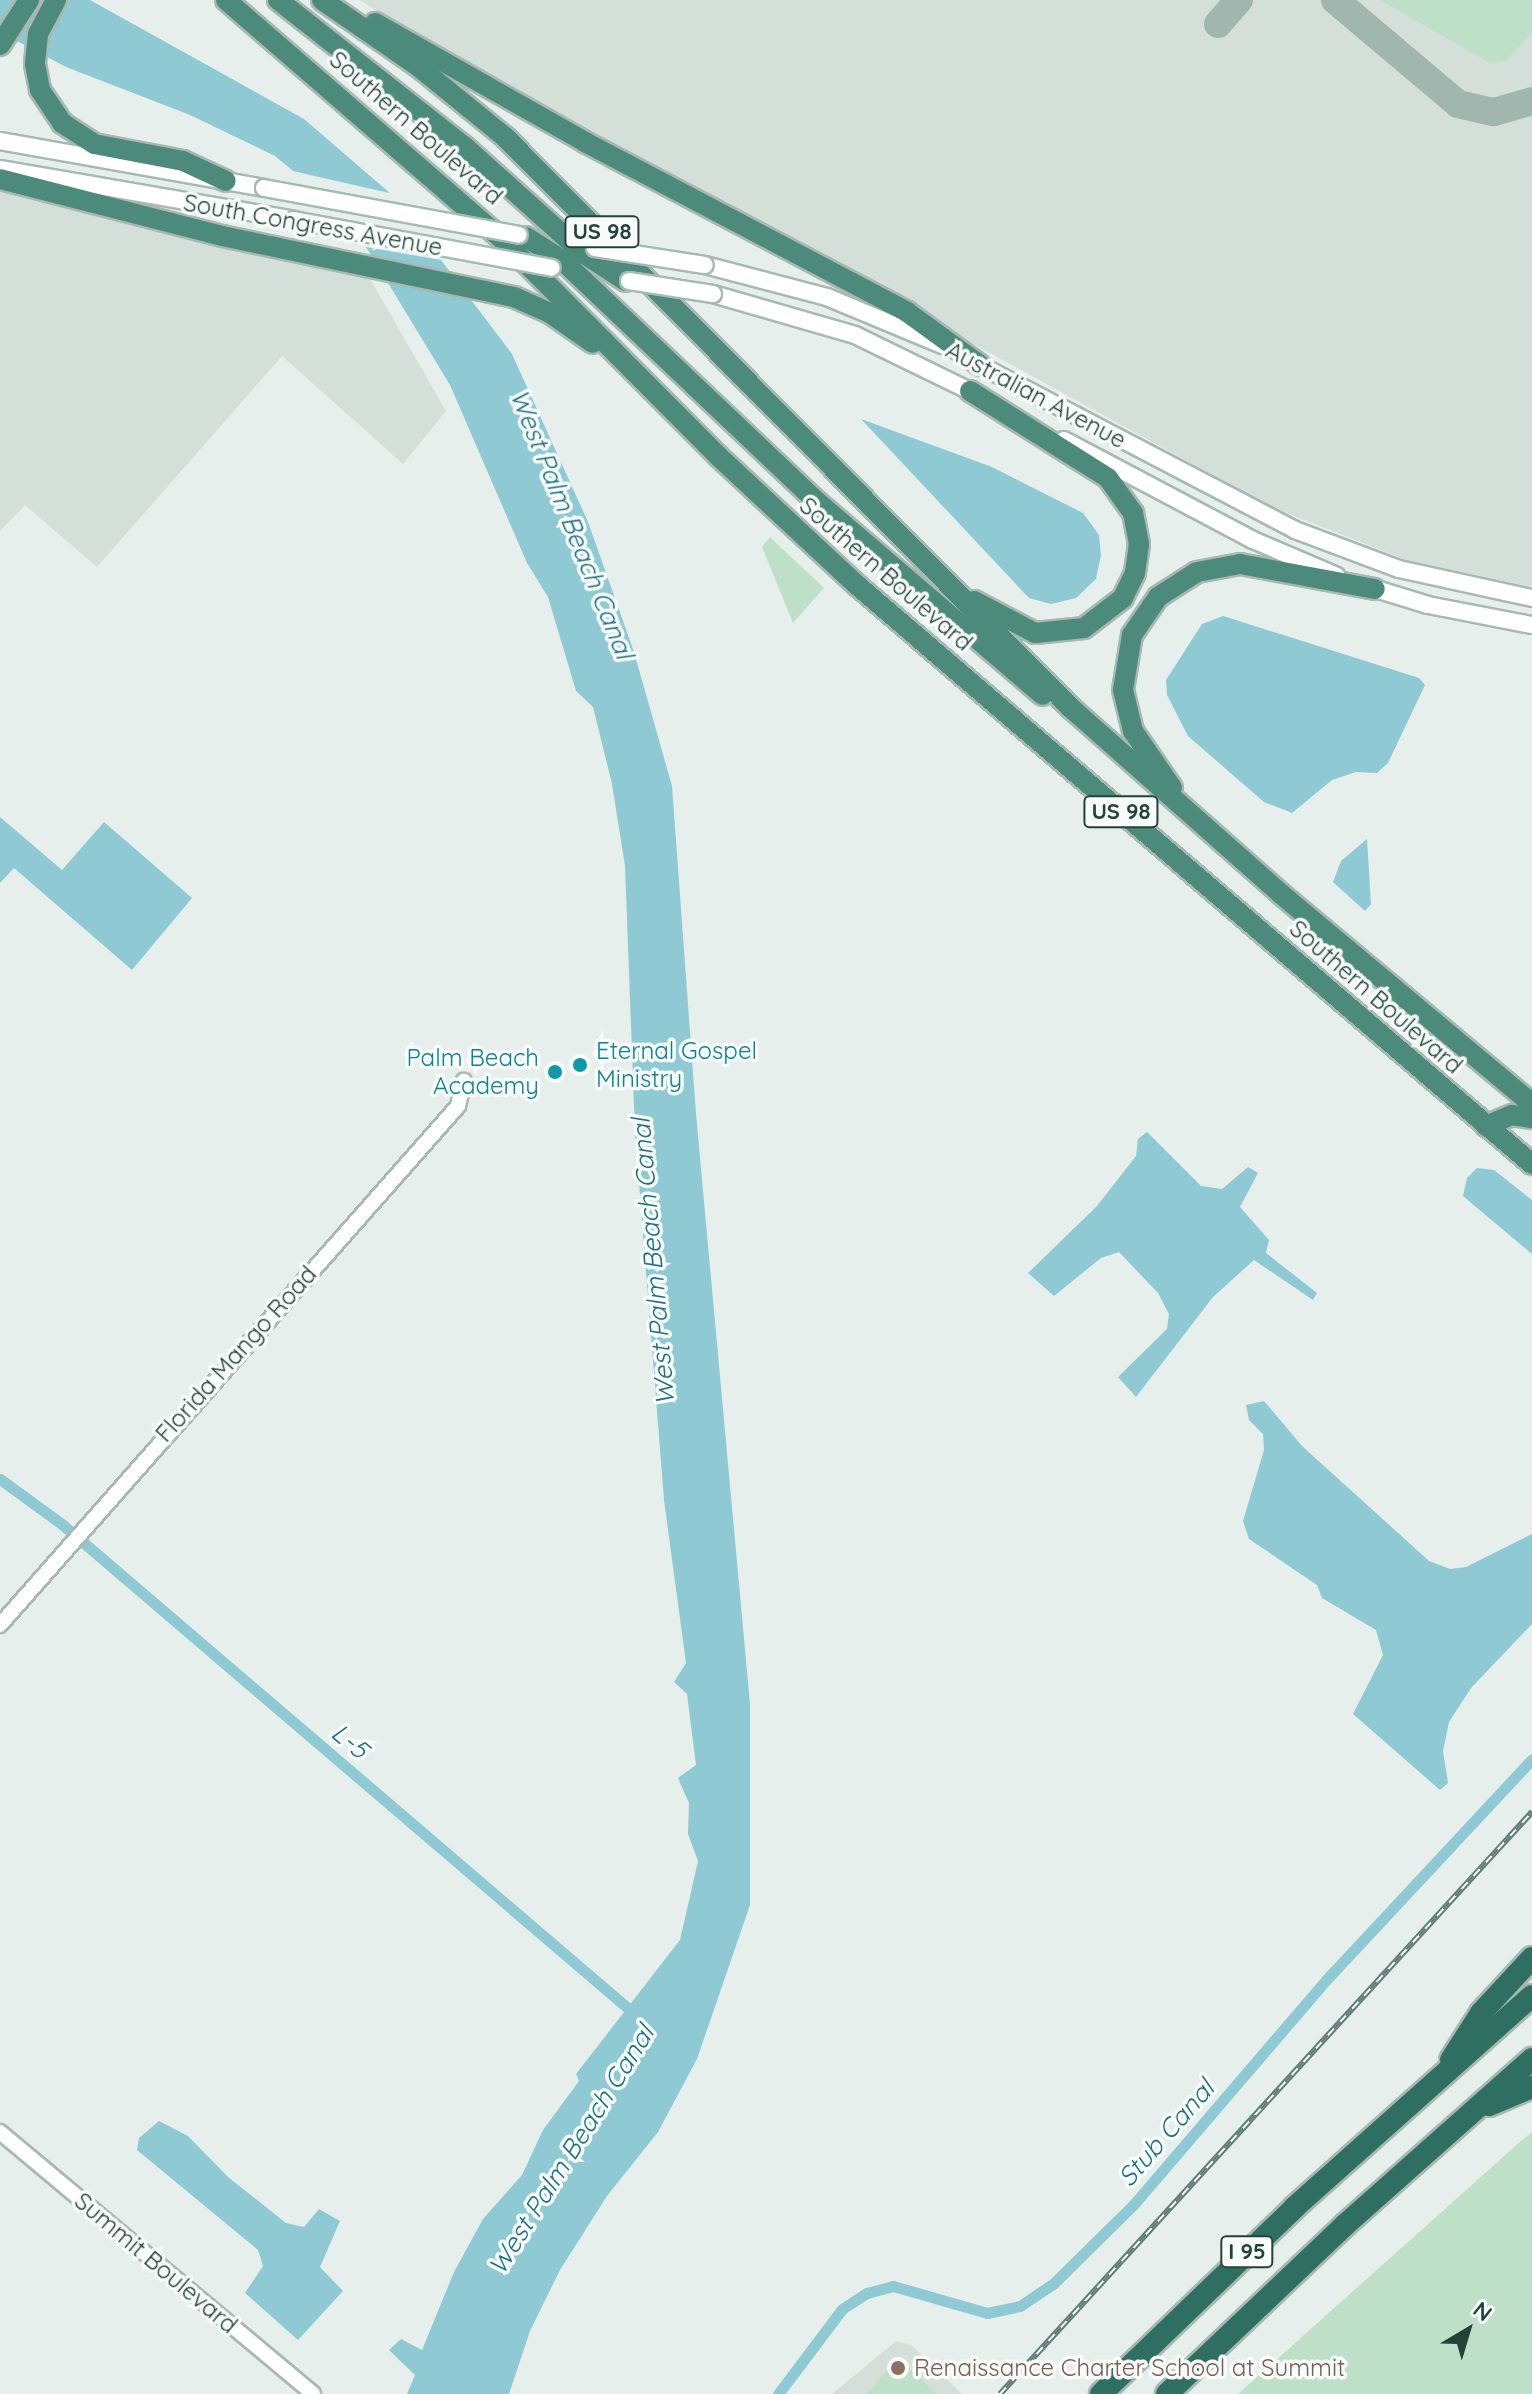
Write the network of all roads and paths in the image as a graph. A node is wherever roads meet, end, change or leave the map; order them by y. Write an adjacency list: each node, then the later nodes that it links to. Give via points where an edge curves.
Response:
1 (29, 0): 6 (highway)
2 (56, 0): 10 (highway, via 38,34 35,70 49,108 84,140 183,161)
3 (278, 0): 12 (highway, via 455,138)
4 (325, 0): 15 (highway, via 413,41 562,130 907,312); 18 (highway, Southern Boulevard / US 98, via 419,67 534,164)
5 (227, 3): 16 (highway, Southern Boulevard / US 98, via 469,208)
6 (0, 45)
7 (0, 141): 10 (main road, South Congress Avenue)
8 (0, 169): 13 (main road, South Congress Avenue, bridge)
9 (0, 179): 16 (highway, via 541,308)
10 (226, 181): 11 (main road, South Congress Avenue, bridge)
11 (522, 236): 12 (main road, Australian Avenue); 13 (highway)
12 (573, 244): 14 (highway); 15 (main road, Australian Avenue, bridge, via 705,265 862,310)
13 (573, 272): 14 (main road, South Congress Avenue); 22 (highway, via 814,499 1015,674)
14 (627, 281): 17 (main road, Australian Avenue, bridge, via 738,300 855,335)
15 (980, 365): 20 (main road, Australian Avenue, via 1306,535 1435,579)
16 (638, 376): 27 (highway, Southern Boulevard / US 98, via 858,586)
17 (970, 391): 18 (highway, via 1114,485 1137,523 1138,564 1116,606 1094,623 1065,634 1013,625); 19 (main road, Australian Avenue, via 1253,540)
18 (938, 578): 22 (highway, Southern Boulevard / US 98)
19 (1375, 589): 21 (main road, Australian Avenue); 23 (highway, via 1258,565 1230,565 1187,577 1150,606 1129,644 1124,703 1143,748)
20 (1532, 598)
21 (1532, 625)
22 (1126, 759): 23 (highway, Southern Boulevard / US 98)
23 (1196, 821): 25 (highway, Southern Boulevard / US 98)
24 (464, 1081): 29 (street, Florida Mango Road, via 458,1106)
25 (1532, 1104)
26 (1532, 1118): 27 (highway, via 1512,1115)
27 (1486, 1126): 28 (highway, Southern Boulevard / US 98)
28 (1532, 1164)
29 (0, 1625)
30 (1532, 1958): 33 (highway, via 1481,2013)
31 (1532, 1996): 33 (highway, I 95)
32 (1532, 2059): 35 (highway, I 95)
33 (1441, 2078): 38 (highway, I 95, via 1285,2217)
34 (1532, 2087): 35 (highway)
35 (1473, 2112): 39 (highway, I 95)
36 (0, 2132): 37 (street, Summit Boulevard)
37 (313, 2394)
38 (1101, 2394)
39 (1167, 2394)

